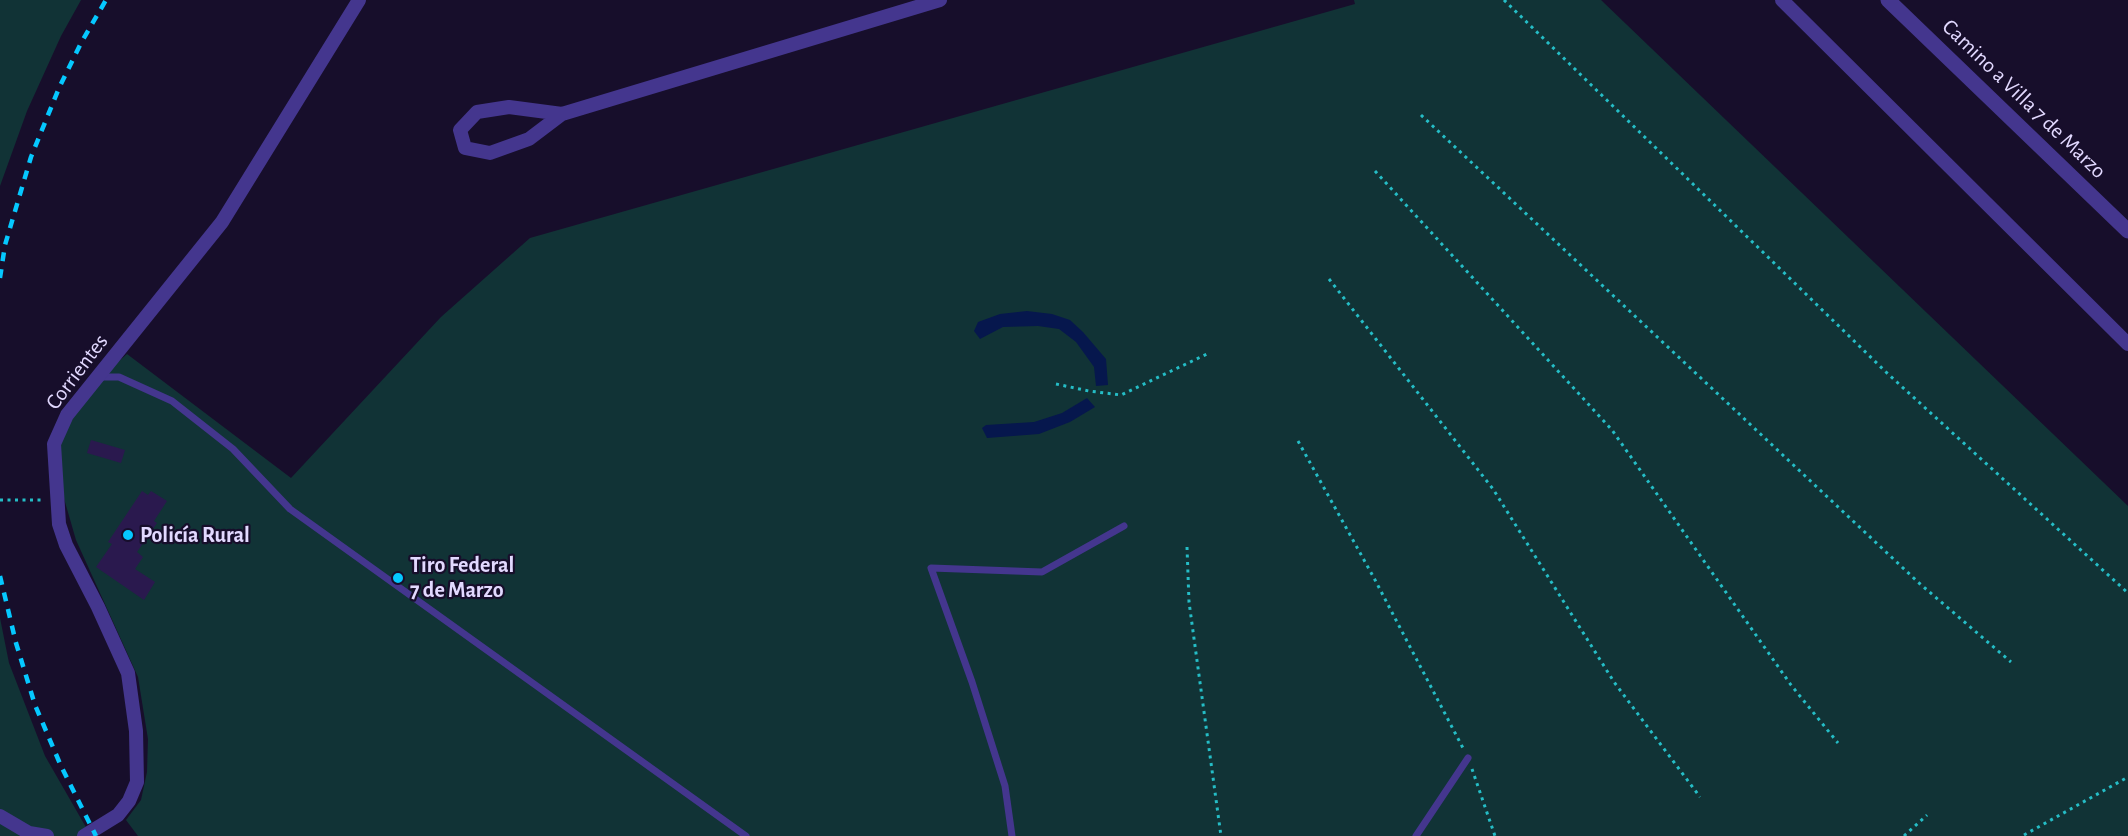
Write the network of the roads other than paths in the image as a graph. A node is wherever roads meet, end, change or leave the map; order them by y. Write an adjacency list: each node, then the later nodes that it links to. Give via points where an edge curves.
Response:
1 (359, 0): 8 (street, Corrientes, via 222,222)
2 (940, 0): 5 (street)
3 (1782, 0): 7 (street)
4 (1888, 0): 6 (street, Camino a Villa 7 de Marzo)
5 (562, 114): 5 (street, via 509,106 477,112 460,130 465,148 490,153 529,139)
6 (2128, 231)
7 (2128, 344)
8 (97, 377): 13 (street, Corrientes, via 67,415 54,444 59,524 128,673 136,731 137,782 118,815); 14 (lane, via 119,377 172,401 233,448 290,509)
9 (1124, 526): 15 (lane, via 1042,572 931,568 1005,786)
10 (1468, 758): 16 (lane)
11 (0, 816): 12 (street, via 29,833)
12 (47, 836)
13 (84, 836)
14 (746, 836)
15 (1012, 836)
16 (1416, 836)

